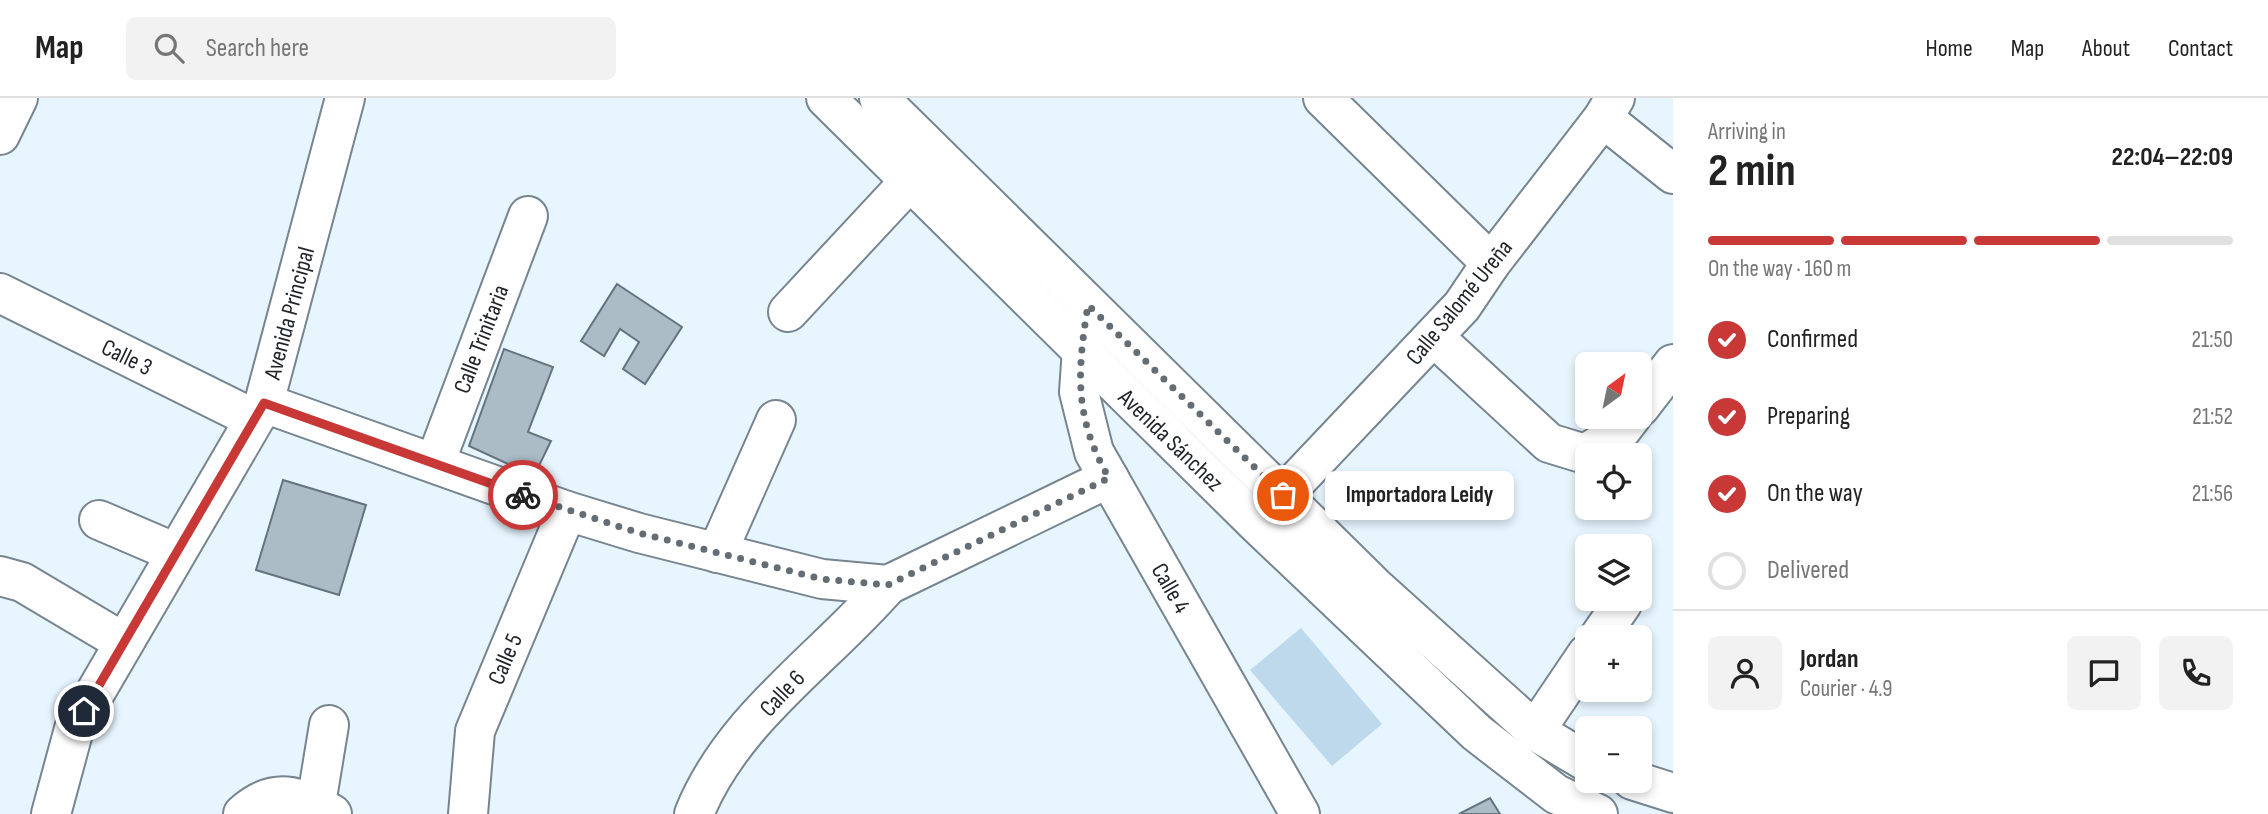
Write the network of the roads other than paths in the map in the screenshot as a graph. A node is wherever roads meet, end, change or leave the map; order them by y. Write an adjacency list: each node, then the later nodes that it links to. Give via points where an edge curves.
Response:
1 (18, 98): 7 (street)
2 (345, 98): 19 (street, Avenida Principal)
3 (826, 98): 9 (street, Avenida Sánchez)
4 (879, 98): 13 (street, Avenida Sánchez)
5 (1343, 104): 11 (street)
6 (1609, 108): 8 (street); 11 (street, Calle Salomé Ureña)
7 (0, 135)
8 (1673, 174)
9 (910, 181): 14 (street); 16 (street, Avenida Sánchez)
10 (528, 216): 22 (street, Calle Trinitaria)
11 (1491, 263): 15 (street, Calle Salomé Ureña)
12 (0, 293): 19 (street, Calle 3)
13 (1088, 305): 16 (street, Calle 4); 24 (street, Avenida Sánchez)
14 (788, 312)
15 (1434, 338): 21 (street, via 1549,443 1585,454); 24 (street, Calle Salomé Ureña)
16 (1081, 351): 23 (street, Calle 4, via 1079,392 1094,452); 27 (street, Avenida Sánchez)
17 (1673, 364): 18 (street)
18 (1652, 391)
19 (259, 411): 22 (street, Calle 3); 28 (street, Avenida Principal)
20 (776, 420): 29 (street)
21 (1622, 429)
22 (435, 463): 25 (street, Calle 3)
23 (1109, 478): 31 (street); 39 (street, Calle 4)
24 (1283, 495): 27 (street, Calle Salomé Ureña); 35 (street, Avenida Sánchez, via 1374,586)
25 (567, 511): 29 (street, Calle 3); 43 (street, Calle 5, via 475,731)
26 (99, 520): 28 (street)
27 (1256, 523): 45 (street, Avenida Sánchez, via 1477,733 1556,794)
28 (176, 553): 32 (street, Avenida Principal)
29 (717, 553): 31 (street, Calle 3, via 822,579)
30 (0, 576): 32 (street, via 22,582)
31 (888, 585): 44 (street, Calle 6, via 742,736 714,771)
32 (123, 642): 41 (street, Avenida Principal, via 75,729)
33 (1575, 672): 35 (street)
34 (329, 725): 40 (street)
35 (1535, 731): 36 (street, Avenida Sánchez)
36 (1575, 755)
37 (1652, 786): 38 (street)
38 (1673, 793)
39 (1284, 808)
40 (324, 809): 42 (street, via 290,794 256,802)
41 (51, 814)
42 (243, 814)
43 (468, 814)
44 (694, 814)
45 (1598, 814)

